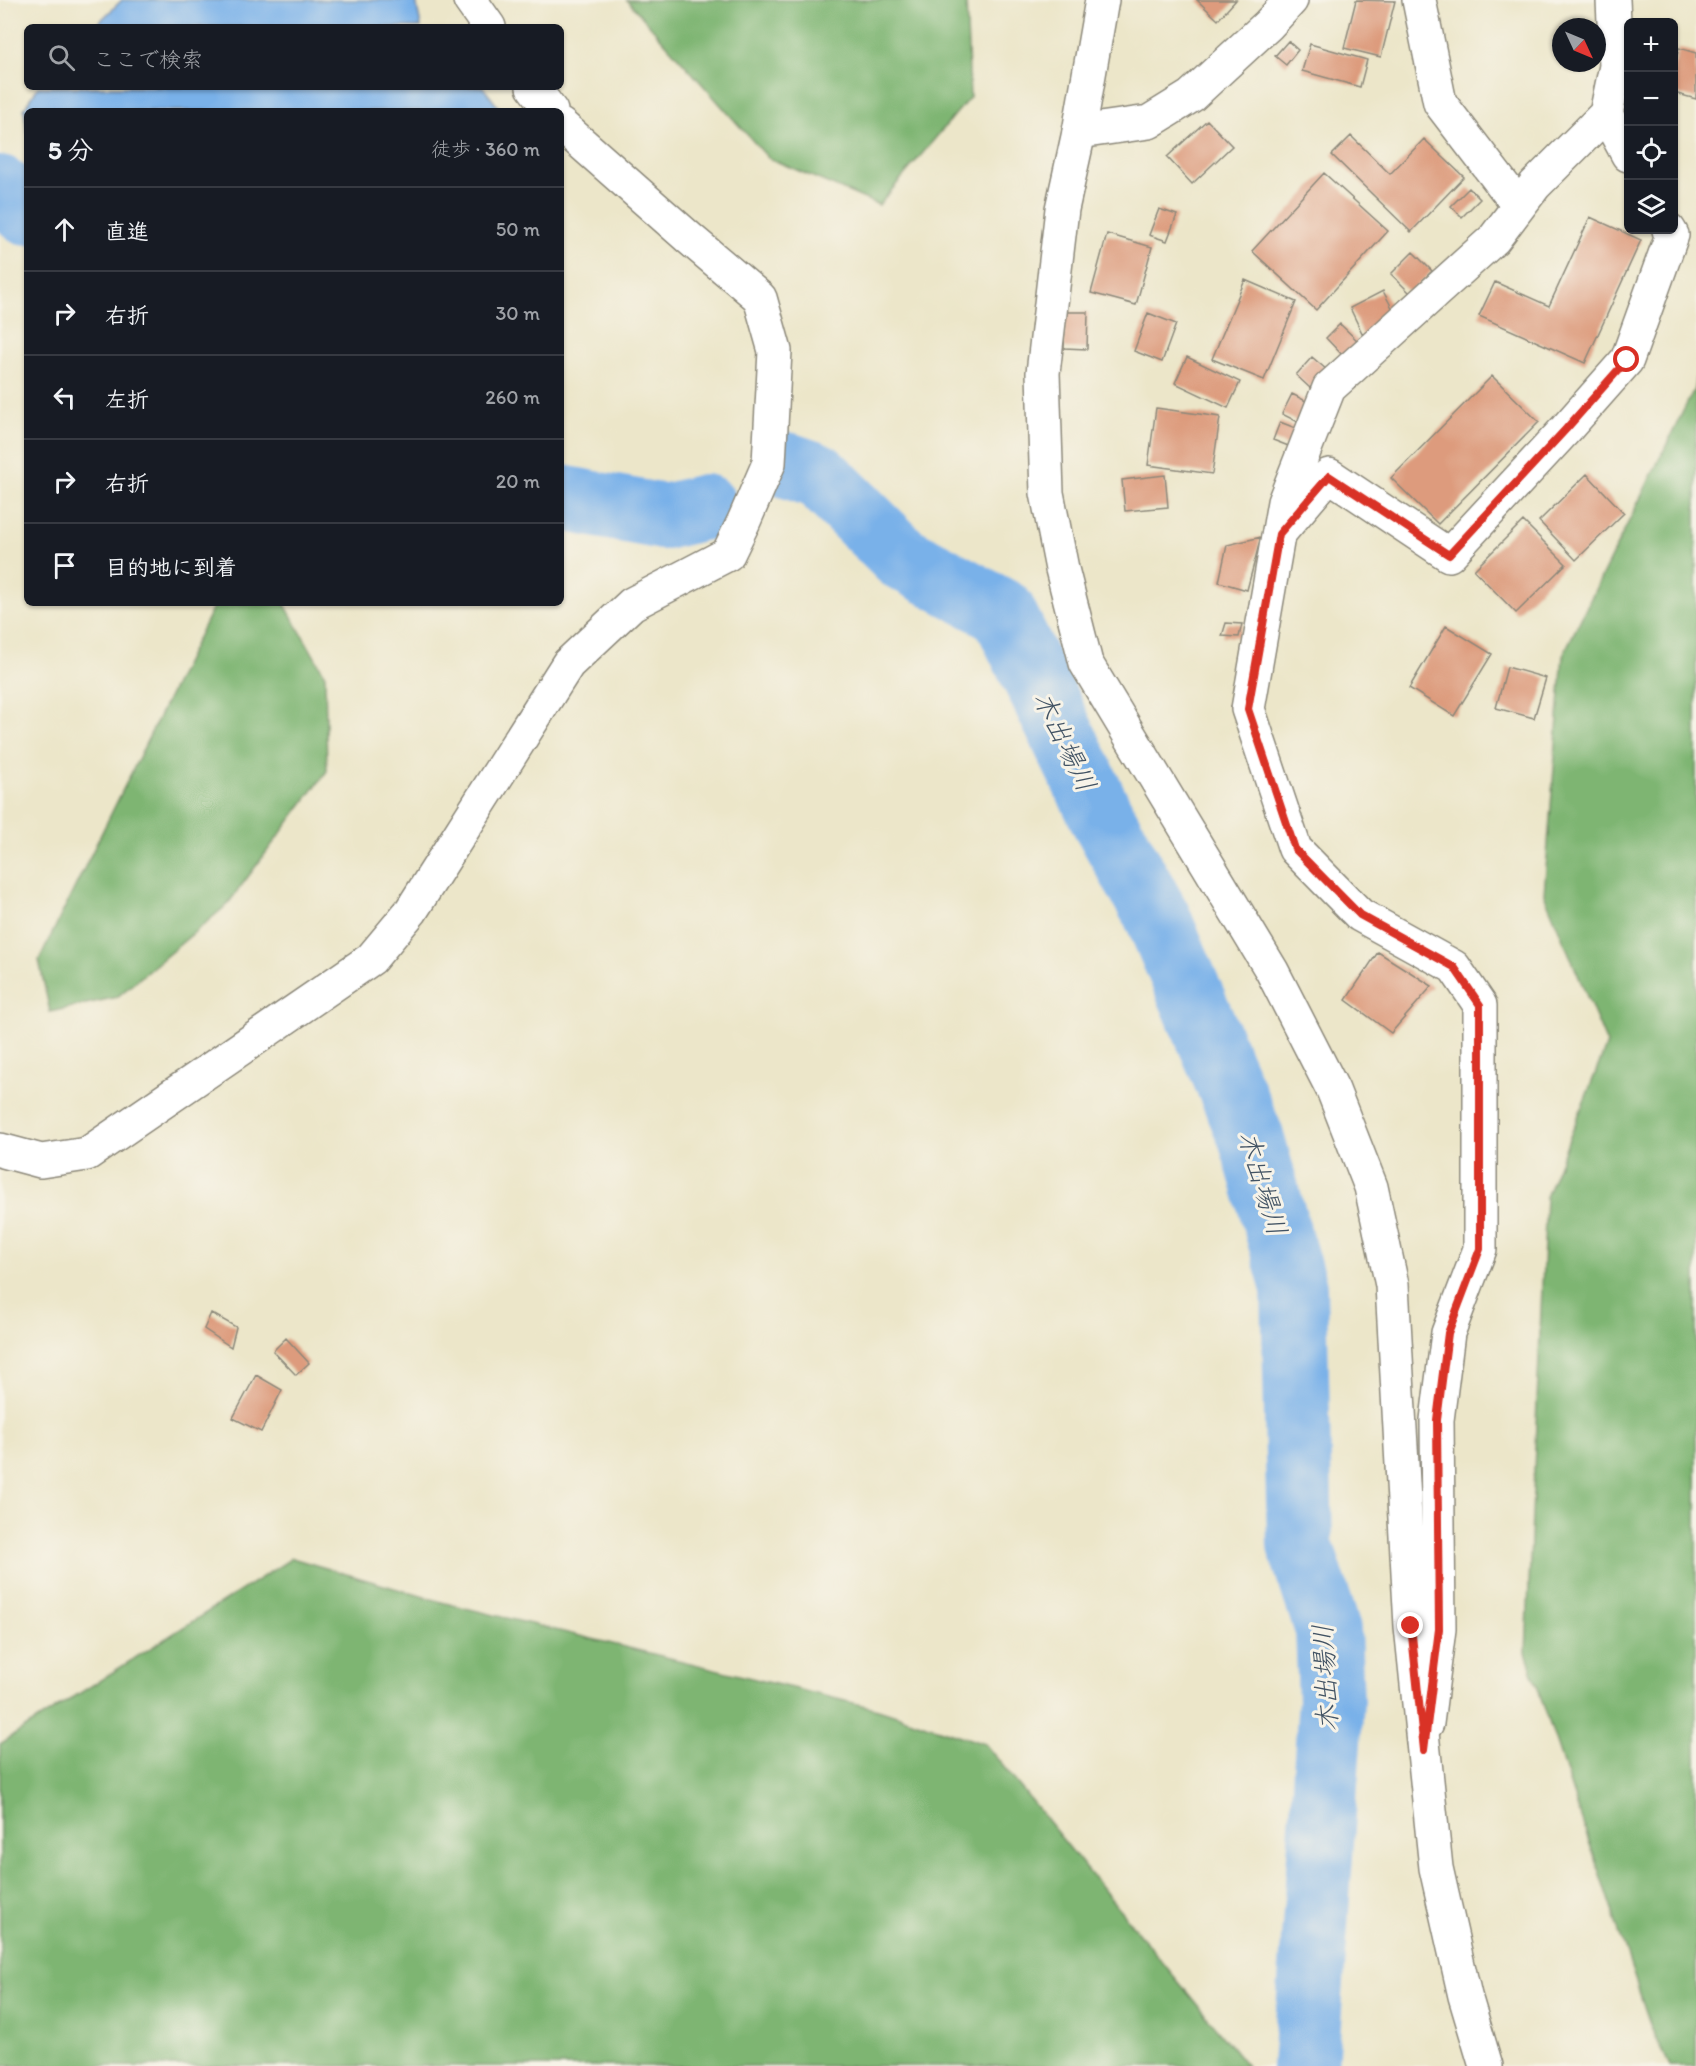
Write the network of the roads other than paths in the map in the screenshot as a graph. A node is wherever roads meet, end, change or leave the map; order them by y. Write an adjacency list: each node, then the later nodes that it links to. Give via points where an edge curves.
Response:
1 (470, 0): 6 (street)
2 (1102, 0): 11 (street)
3 (1291, 0): 11 (street, via 1191,96 1149,122)
4 (1419, 0): 13 (street, via 1440,103)
5 (1613, 0): 9 (street, via 1616,66)
6 (487, 24)
7 (535, 90): 8 (street)
8 (549, 108)
9 (1606, 114): 12 (street); 13 (street)
10 (564, 128): 16 (street, via 760,298 775,351 769,463 728,554 632,603 568,664 411,911 370,959 87,1154 41,1161)
11 (1080, 132): 17 (street, via 1062,208 1043,373 1047,493 1062,569 1086,663 1272,971 1333,1090 1371,1186 1392,1285 1411,1626)
12 (1624, 146)
13 (1519, 206): 15 (street, via 1494,239 1329,388 1284,502)
14 (1671, 234): 15 (street, via 1627,360 1449,555 1329,476)
15 (1279, 534): 17 (street, via 1248,709 1295,849 1360,915 1454,967 1480,1005 1480,1249 1448,1333 1437,1420 1439,1629)
16 (0, 1150)
17 (1424, 1750): 18 (street, via 1436,1868 1465,1996)
18 (1486, 2066)

